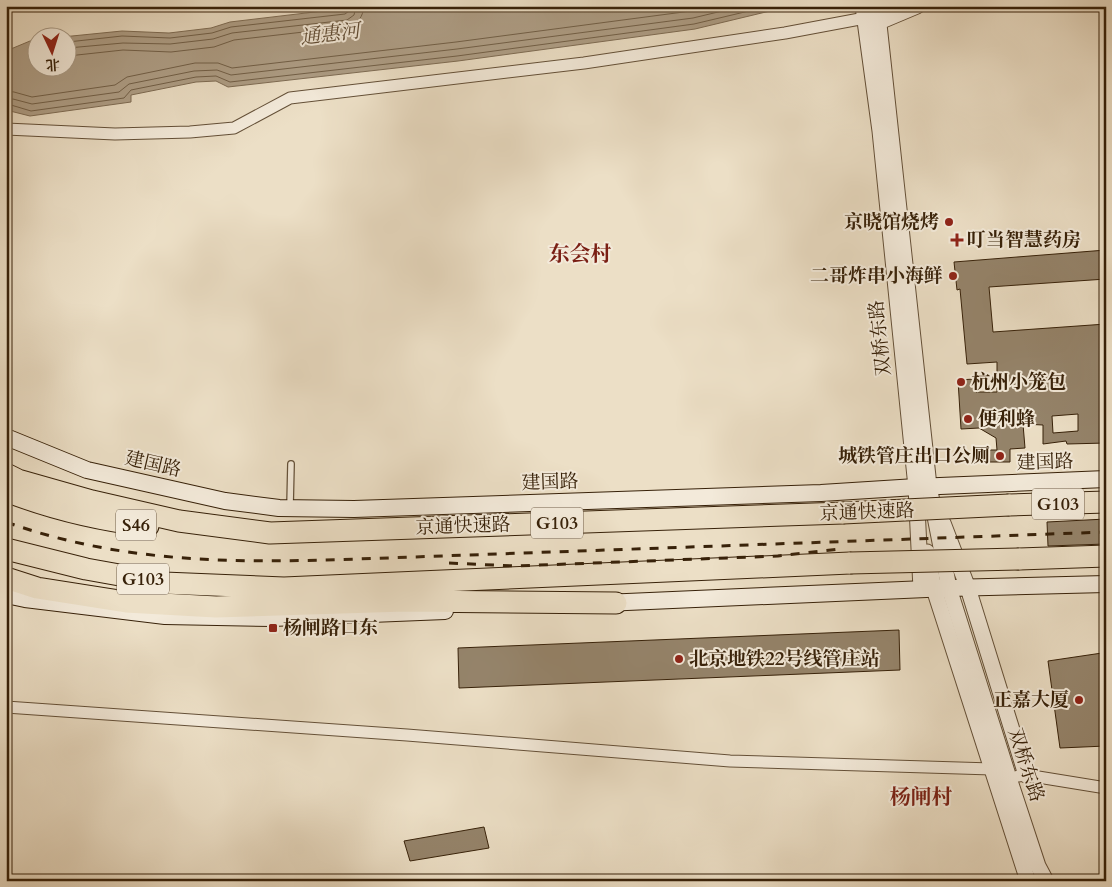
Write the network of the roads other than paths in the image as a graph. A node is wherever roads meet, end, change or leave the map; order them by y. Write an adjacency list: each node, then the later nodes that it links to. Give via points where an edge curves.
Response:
1 (877, 6): 3 (street, 双桥东路)
2 (917, 6): 3 (street)
3 (869, 15): 4 (street, via 785,33 584,63 290,98 234,128 115,134); 9 (street, 双桥东路)
4 (6, 129)
5 (6, 437): 12 (main road, 建国路, via 87,470 225,501)
6 (291, 464): 12 (lane)
7 (6, 474): 13 (highway, 京通快速路 / G103, via 92,501 179,520)
8 (1106, 479): 9 (main road, 建国路)
9 (922, 487): 12 (main road, 建国路, via 374,508); 20 (street, 双桥东路); 21 (street, 双桥东路); 21 (street, 双桥东路)
10 (6, 492): 13 (highway, S46, via 106,521 184,531)
11 (1106, 502): 13 (highway, 京通快速路 / G103, bridge)
12 (290, 508)
13 (270, 533)
14 (6, 549): 19 (highway, G103, via 86,569 164,583)
15 (1106, 556): 19 (highway, G103, bridge)
16 (6, 573): 19 (highway, via 92,586 172,593)
17 (6, 578): 23 (highway, via 38,588 126,602 216,607 405,601)
18 (1106, 584): 20 (main road)
19 (284, 588)
20 (968, 588): 21 (main road); 26 (street, 双桥东路)
21 (934, 589): 23 (main road); 25 (street, 双桥东路); 27 (street, 双桥东路)
22 (6, 595): 23 (main road, via 164,616 272,618)
23 (616, 603)
24 (6, 707): 25 (street, via 730,761)
25 (992, 769): 29 (street, 双桥东路)
26 (1026, 774): 27 (street); 28 (street)
27 (1009, 778): 30 (street, 双桥东路)
28 (1106, 788)
29 (1028, 881)
30 (1046, 881)

